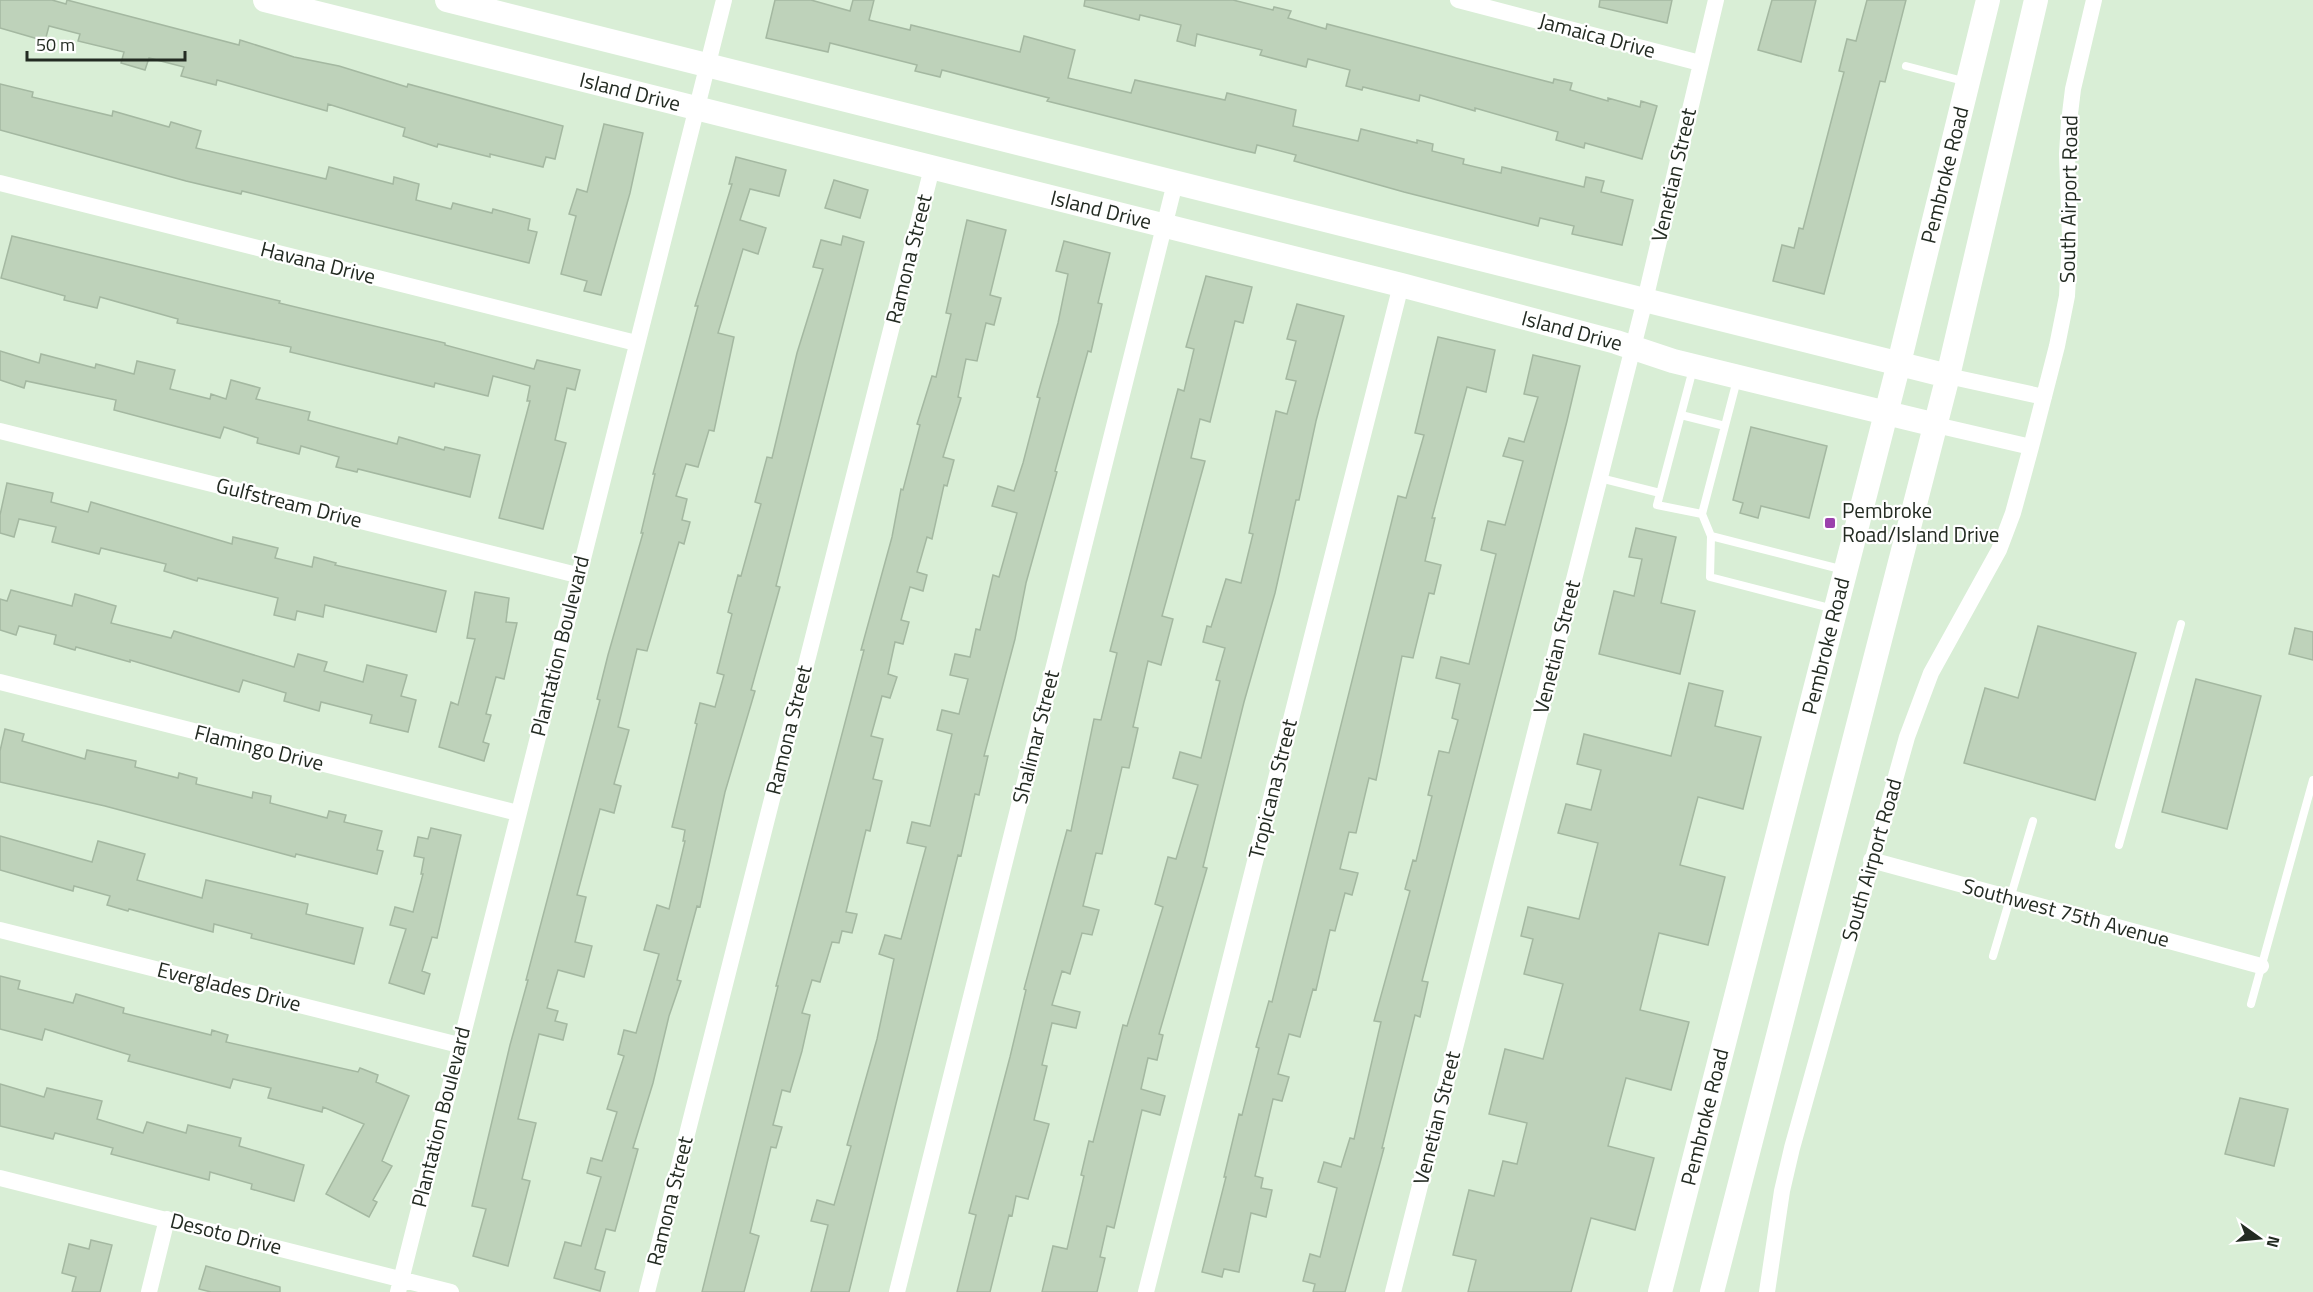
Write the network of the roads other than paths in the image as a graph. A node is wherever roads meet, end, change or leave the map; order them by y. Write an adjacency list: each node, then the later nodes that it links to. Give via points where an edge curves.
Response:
1 (266, 0): 13 (street, Island Drive)
2 (447, 0): 10 (street, Island Drive)
3 (724, 0): 10 (street, Plantation Boulevard)
4 (1716, 0): 9 (street, Venetian Street)
5 (1988, 0): 12 (street, Pembroke Road)
6 (2036, 0): 25 (street)
7 (2094, 0): 26 (street, South Airport Road, via 2068,122 2068,288)
8 (1465, 1): 9 (street, Jamaica Drive)
9 (1700, 63): 19 (street, Venetian Street)
10 (707, 66): 13 (street, Plantation Boulevard); 16 (street, Island Drive)
11 (1906, 66): 12 (lane)
12 (1968, 82): 22 (street, Pembroke Road)
13 (696, 108): 14 (street, Island Drive); 20 (street, Plantation Boulevard)
14 (932, 168): 17 (street, Island Drive); 58 (street, Ramona Street)
15 (0, 183): 20 (street, Havana Drive)
16 (1175, 183): 17 (street, Shalimar Street); 19 (street, Island Drive)
17 (1165, 226): 18 (street, Island Drive); 59 (street, Shalimar Street)
18 (1401, 285): 21 (street, Island Drive); 60 (street, Tropicana Street)
19 (1645, 300): 21 (street, Venetian Street); 22 (street, Island Drive)
20 (636, 343): 38 (street, Plantation Boulevard)
21 (1633, 348): 23 (street, Island Drive); 33 (street, Venetian Street)
22 (1899, 363): 25 (street, Island Drive); 27 (street, Pembroke Road)
23 (1694, 365): 24 (street, Island Drive); 28 (lane)
24 (1738, 376): 27 (street, Island Drive); 30 (lane)
25 (1948, 376): 26 (street); 29 (street)
26 (2044, 397): 32 (street, South Airport Road)
27 (1886, 413): 29 (street, Island Drive); 37 (street, Pembroke Road)
28 (1681, 415): 30 (lane); 34 (lane)
29 (1936, 425): 32 (street); 63 (street)
30 (1725, 426): 35 (lane)
31 (0, 431): 38 (street, Gulfstream Drive)
32 (2031, 447): 46 (street, South Airport Road, via 1999,550 1923,692)
33 (1600, 478): 34 (lane); 61 (street, Venetian Street)
34 (1660, 493): 35 (lane, via 1657,505)
35 (1702, 514): 36 (lane)
36 (1711, 536): 37 (lane); 39 (lane, via 1710,577)
37 (1845, 571): 39 (street, Pembroke Road)
38 (577, 575): 43 (street, Plantation Boulevard)
39 (1835, 609): 62 (street, Pembroke Road)
40 (2181, 624): 45 (lane)
41 (0, 682): 43 (street, Flamingo Drive)
42 (2313, 780): 50 (lane)
43 (518, 813): 52 (street, Plantation Boulevard)
44 (2033, 821): 47 (lane)
45 (2119, 845)
46 (1871, 860): 47 (street, Southwest 75th Avenue); 64 (street, South Airport Road, via 1792,1148)
47 (2011, 898): 49 (lane); 50 (street, Southwest 75th Avenue)
48 (0, 930): 52 (street, Everglades Drive)
49 (1994, 956)
50 (2261, 966): 51 (lane)
51 (2251, 1004)
52 (459, 1045): 55 (street, Plantation Boulevard)
53 (0, 1178): 54 (street, Desoto Drive)
54 (167, 1219): 55 (street, Desoto Drive); 56 (street)
55 (400, 1285): 57 (street, Desoto Drive)
56 (149, 1292)
57 (451, 1292)
58 (647, 1292)
59 (897, 1292)
60 (1146, 1292)
61 (1393, 1292)
62 (1660, 1292)
63 (1712, 1292)
64 (1767, 1292)

